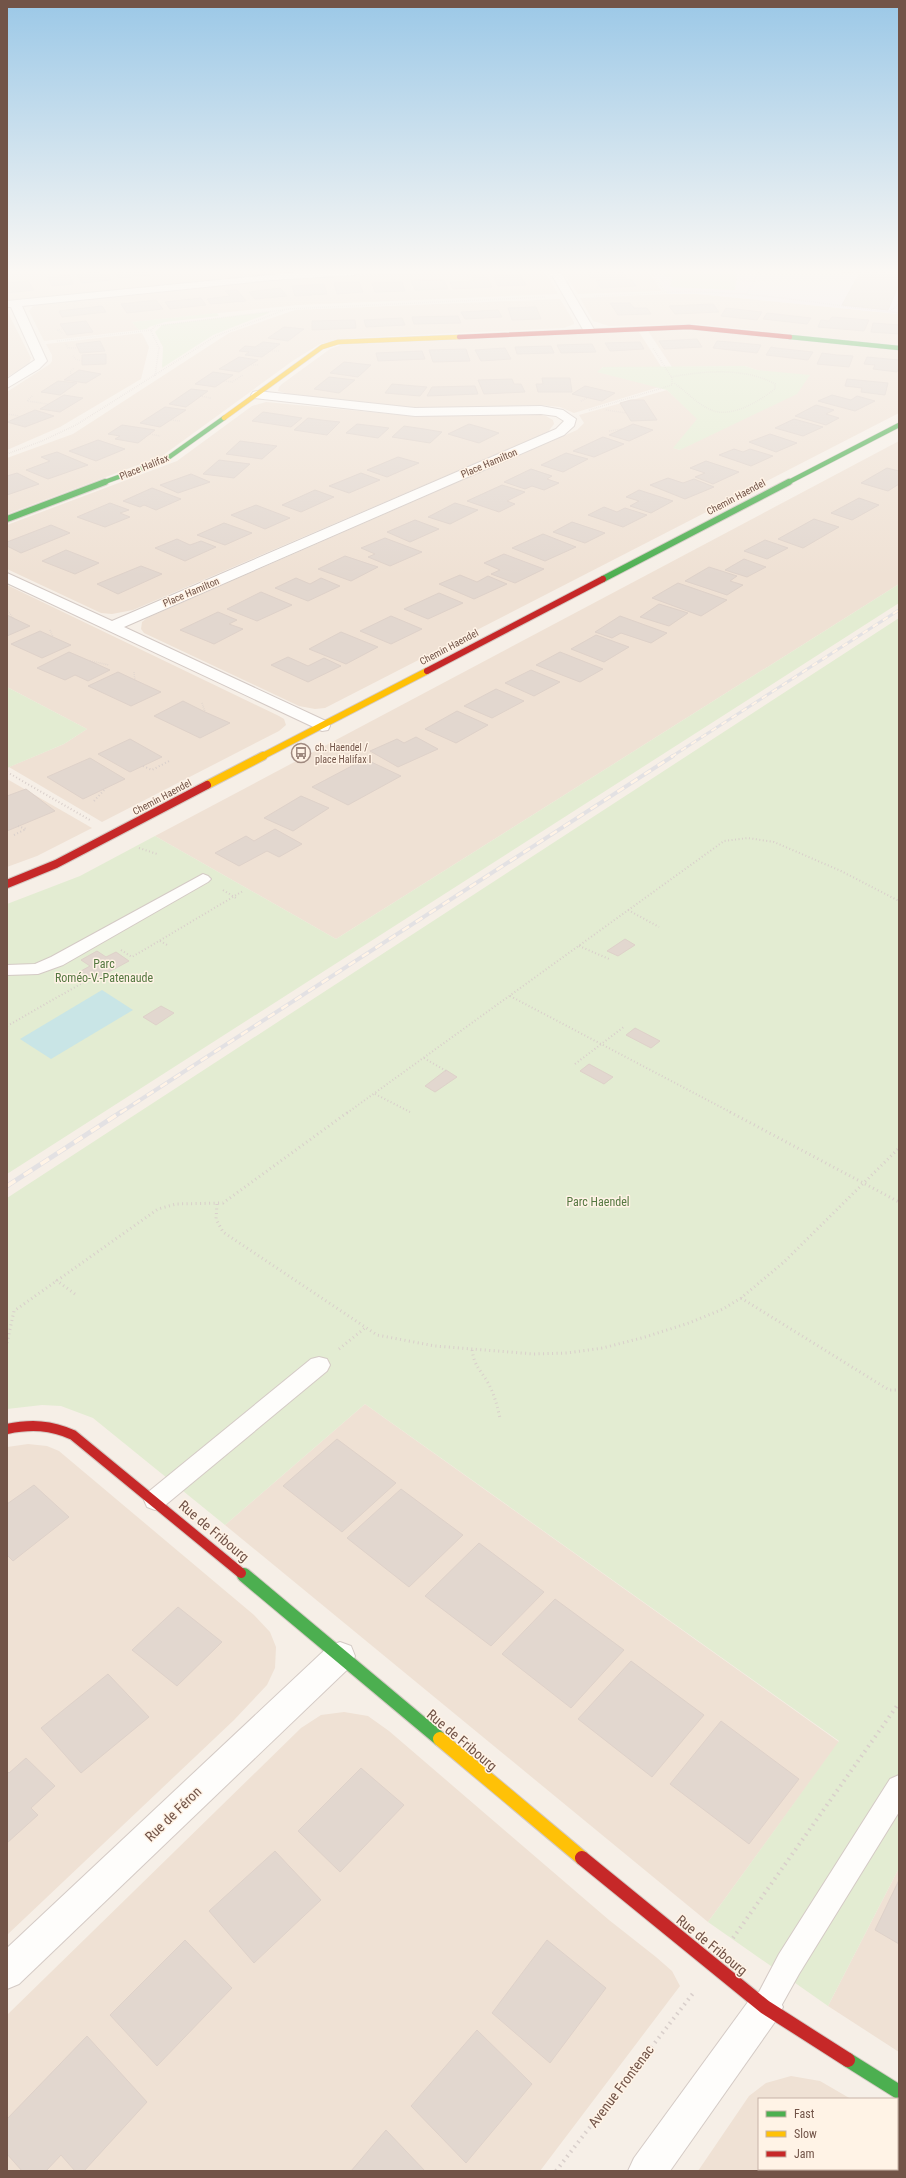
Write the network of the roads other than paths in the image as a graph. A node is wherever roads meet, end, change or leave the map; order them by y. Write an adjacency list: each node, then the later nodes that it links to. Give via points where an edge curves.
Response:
1 (24, 374): 3 (street)
2 (285, 374): 4 (street, Place Halifax)
3 (7, 384)
4 (257, 394): 6 (street, Place Halifax, via 166,460); 8 (street, Place Hamilton, via 415,412 541,410 564,415 570,422 560,432)
5 (899, 425): 9 (street, Chemin Haendel)
6 (7, 519)
7 (7, 577): 8 (street)
8 (111, 626): 9 (street)
9 (322, 726): 11 (street, Chemin Haendel, via 80,852)
10 (203, 879): 12 (lane, via 57,961 38,969)
11 (7, 884)
12 (7, 970)
13 (319, 1365): 15 (lane)
14 (7, 1429): 15 (street, Rue de Fribourg, via 32,1424 68,1430)
15 (155, 1500): 16 (street, Rue de Fribourg)
16 (340, 1656): 18 (street, Rue de Féron); 19 (street, Rue de Fribourg)
17 (899, 1788): 19 (lane)
18 (7, 1972)
19 (765, 2007): 20 (street, Rue de Fribourg); 21 (street)
20 (899, 2092)
21 (647, 2171)

